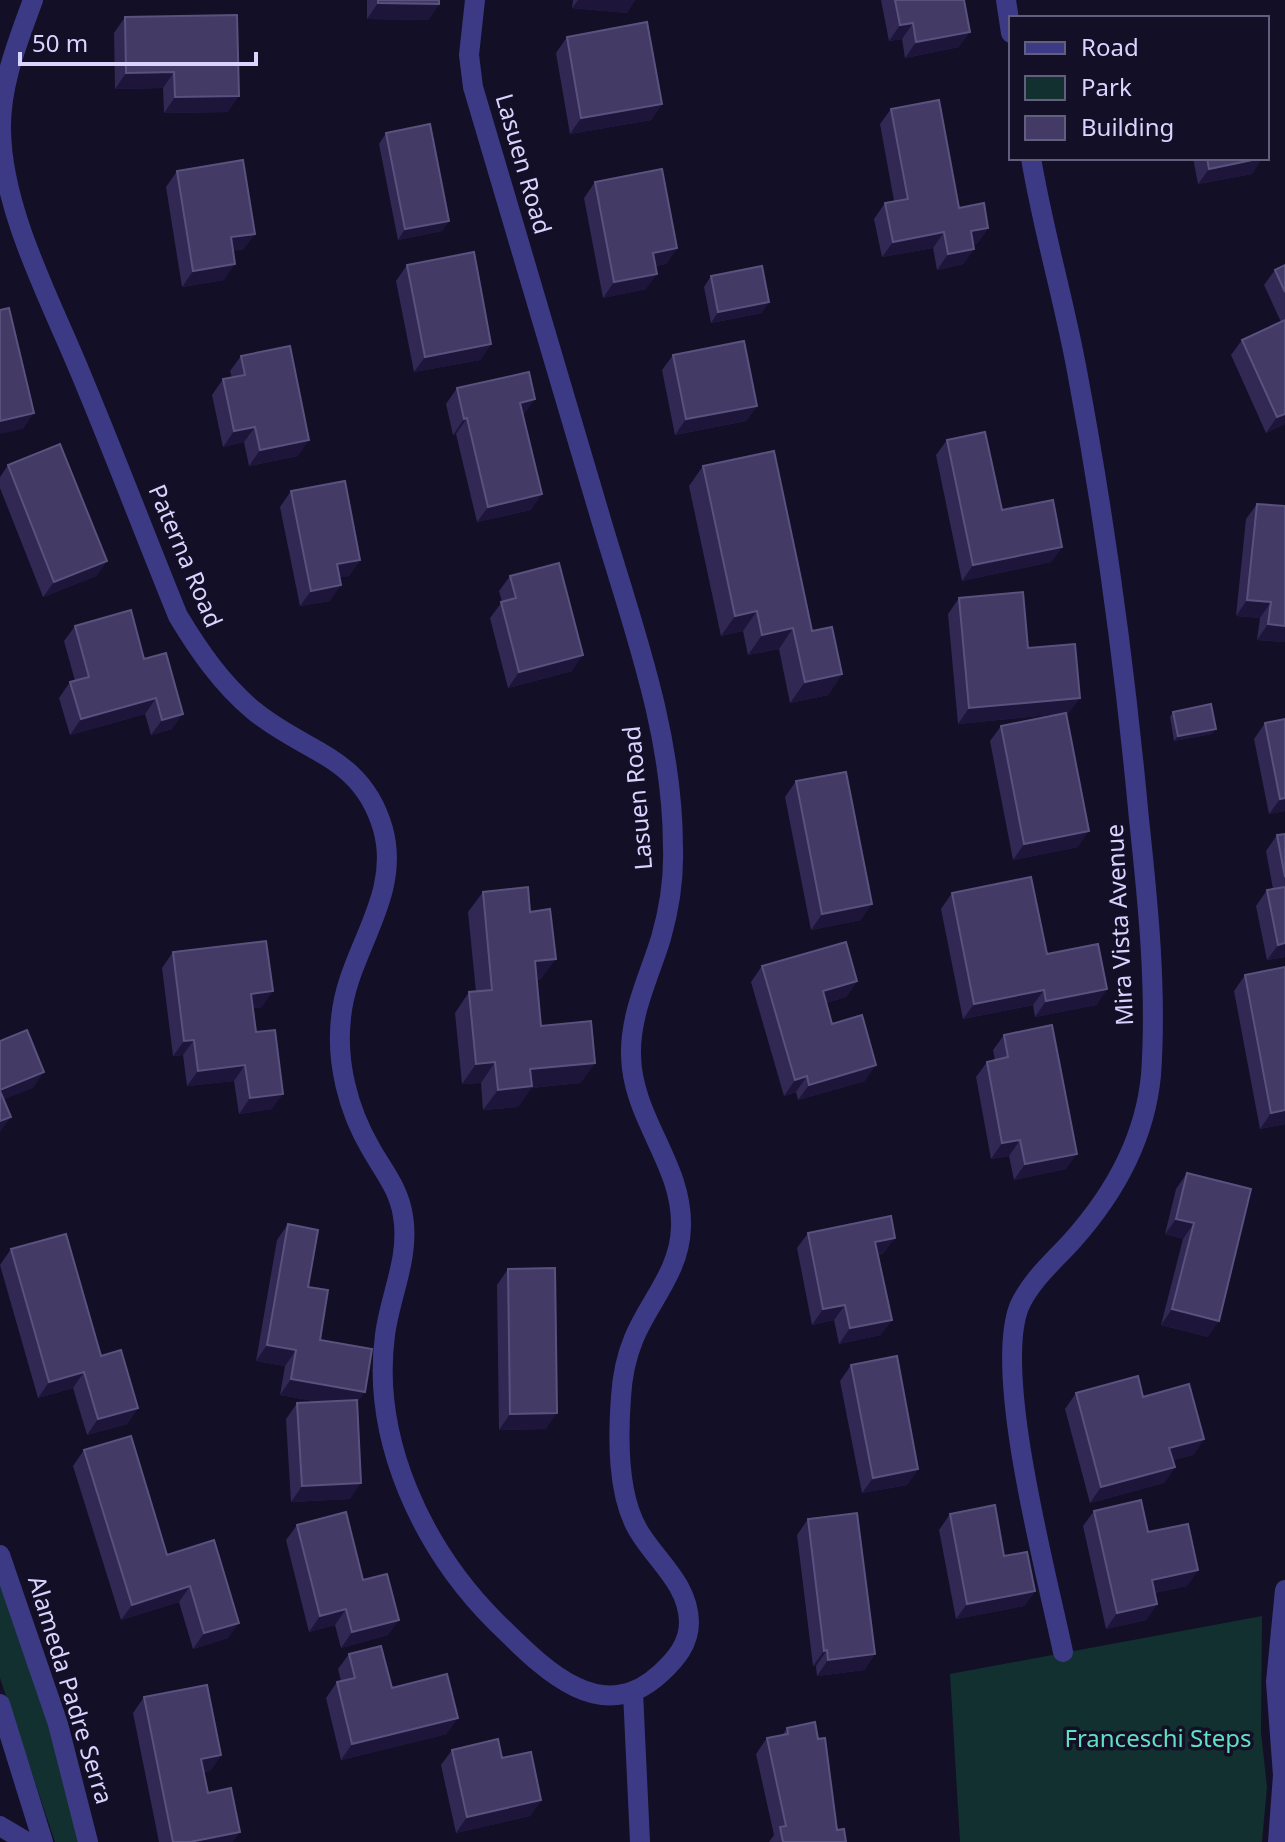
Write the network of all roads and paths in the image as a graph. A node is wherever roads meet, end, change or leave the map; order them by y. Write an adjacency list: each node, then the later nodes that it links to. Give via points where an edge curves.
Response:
1 (33, 0): 9 (street, Paterna Road, via 3,100 5,176 173,604 223,682 285,734 317,748 350,772 382,824 386,884 345,992 340,1051 353,1110 394,1185 404,1222 403,1261 384,1338 382,1379 395,1457 444,1556 485,1611 523,1649 565,1683 601,1696)
2 (475, 0): 9 (street, Lasuen Road, via 469,55 473,87 647,664 667,771 673,848 670,900 634,1018 631,1053 634,1089 645,1122 679,1192 681,1228 672,1269 633,1339 621,1397 628,1509 646,1543 675,1579 689,1627 677,1659)
3 (1006, 0): 4 (street)
4 (1009, 20)
5 (1031, 160): 8 (street, Mira Vista Avenue, via 1105,530 1138,798 1153,1021 1145,1113 1129,1159 1096,1213 1028,1290 1014,1327 1011,1355 1020,1436)
6 (0, 1555): 14 (street, Alameda Padre Serra, via 58,1724)
7 (1285, 1590): 16 (street, via 1276,1682 1283,1775)
8 (1063, 1652)
9 (633, 1692): 15 (street)
10 (0, 1704): 13 (street)
11 (0, 1826): 12 (street)
12 (27, 1842)
13 (43, 1842)
14 (88, 1842)
15 (640, 1842)
16 (1278, 1842)

